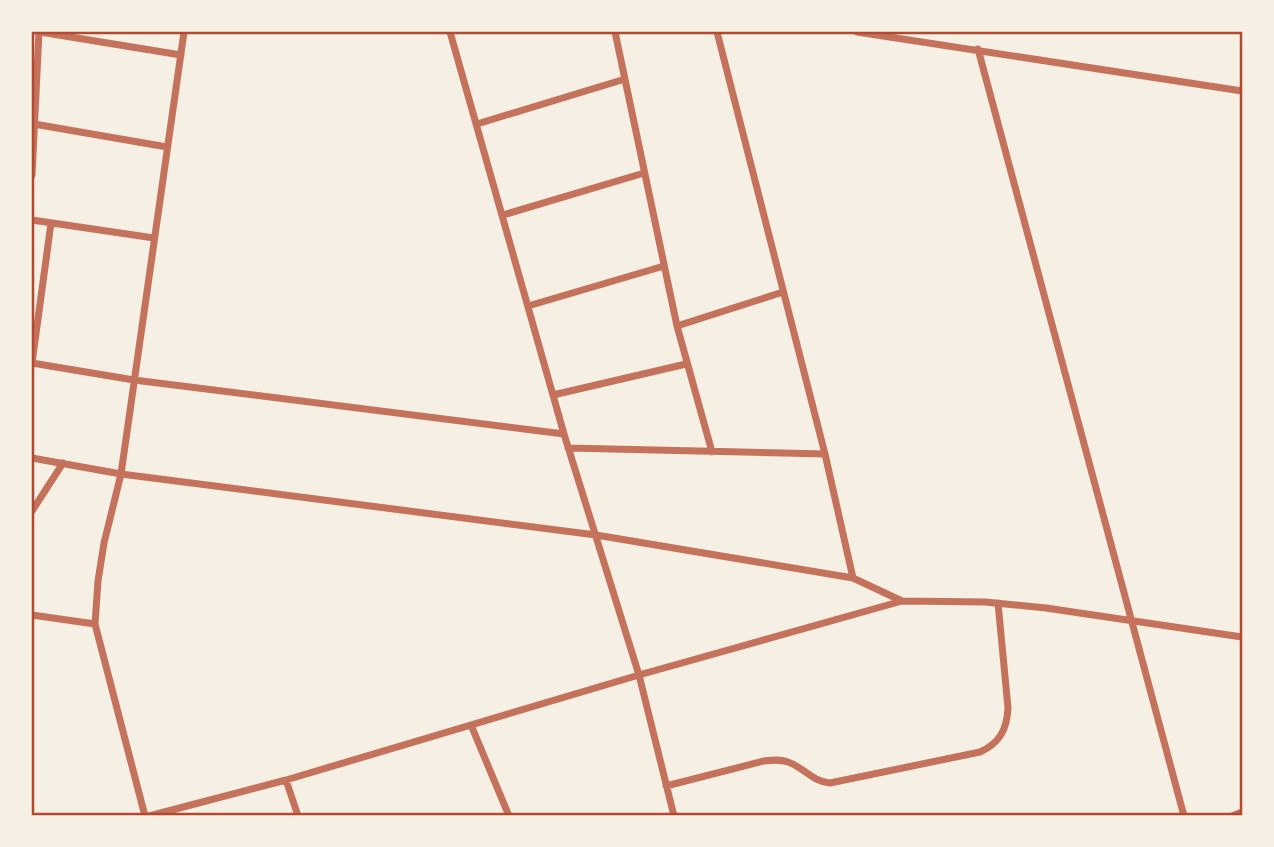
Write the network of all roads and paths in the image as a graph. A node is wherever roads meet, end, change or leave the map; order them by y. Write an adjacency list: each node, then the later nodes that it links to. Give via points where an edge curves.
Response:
1 (40, 32): 8 (street); 9 (street)
2 (184, 32): 8 (street)
3 (450, 32): 13 (street)
4 (615, 32): 10 (street)
5 (717, 32): 22 (street)
6 (857, 32): 7 (street)
7 (978, 49): 11 (street); 42 (street)
8 (181, 55): 14 (street)
9 (34, 75): 12 (street)
10 (625, 79): 13 (street); 15 (street)
11 (1242, 91)
12 (34, 124): 14 (street); 16 (street)
13 (477, 124): 17 (street)
14 (167, 147): 20 (street)
15 (643, 173): 17 (street); 21 (street)
16 (32, 175)
17 (503, 215): 23 (street)
18 (32, 220): 19 (street)
19 (51, 223): 20 (street); 25 (street)
20 (155, 238): 27 (street)
21 (664, 266): 23 (street); 24 (street)
22 (783, 292): 24 (street); 32 (street)
23 (528, 306): 28 (street)
24 (677, 326): 26 (street)
25 (32, 363): 27 (street)
26 (687, 364): 28 (street); 31 (street)
27 (134, 380): 29 (street); 35 (street)
28 (553, 395): 29 (street)
29 (564, 434): 30 (street)
30 (568, 448): 31 (street); 37 (street)
31 (712, 452): 32 (street)
32 (825, 454): 38 (street)
33 (32, 458): 34 (street)
34 (63, 463): 35 (street); 36 (street)
35 (121, 474): 37 (street); 43 (street, via 104,542)
36 (32, 511)
37 (596, 535): 38 (street); 45 (street)
38 (853, 578): 39 (street)
39 (902, 601): 40 (street); 45 (street)
40 (998, 603): 42 (street); 48 (street, via 1008,708 1002,735 992,747 830,783 780,760)
41 (32, 615): 43 (street)
42 (1129, 621): 44 (street); 54 (street)
43 (95, 624): 50 (street)
44 (1242, 637)
45 (639, 675): 46 (street); 48 (street)
46 (471, 725): 47 (street); 52 (street)
47 (286, 780): 50 (street); 51 (street)
48 (666, 786): 53 (street)
49 (1242, 812): 55 (street)
50 (147, 816)
51 (298, 816)
52 (509, 816)
53 (674, 816)
54 (1184, 816)
55 (1232, 816)

